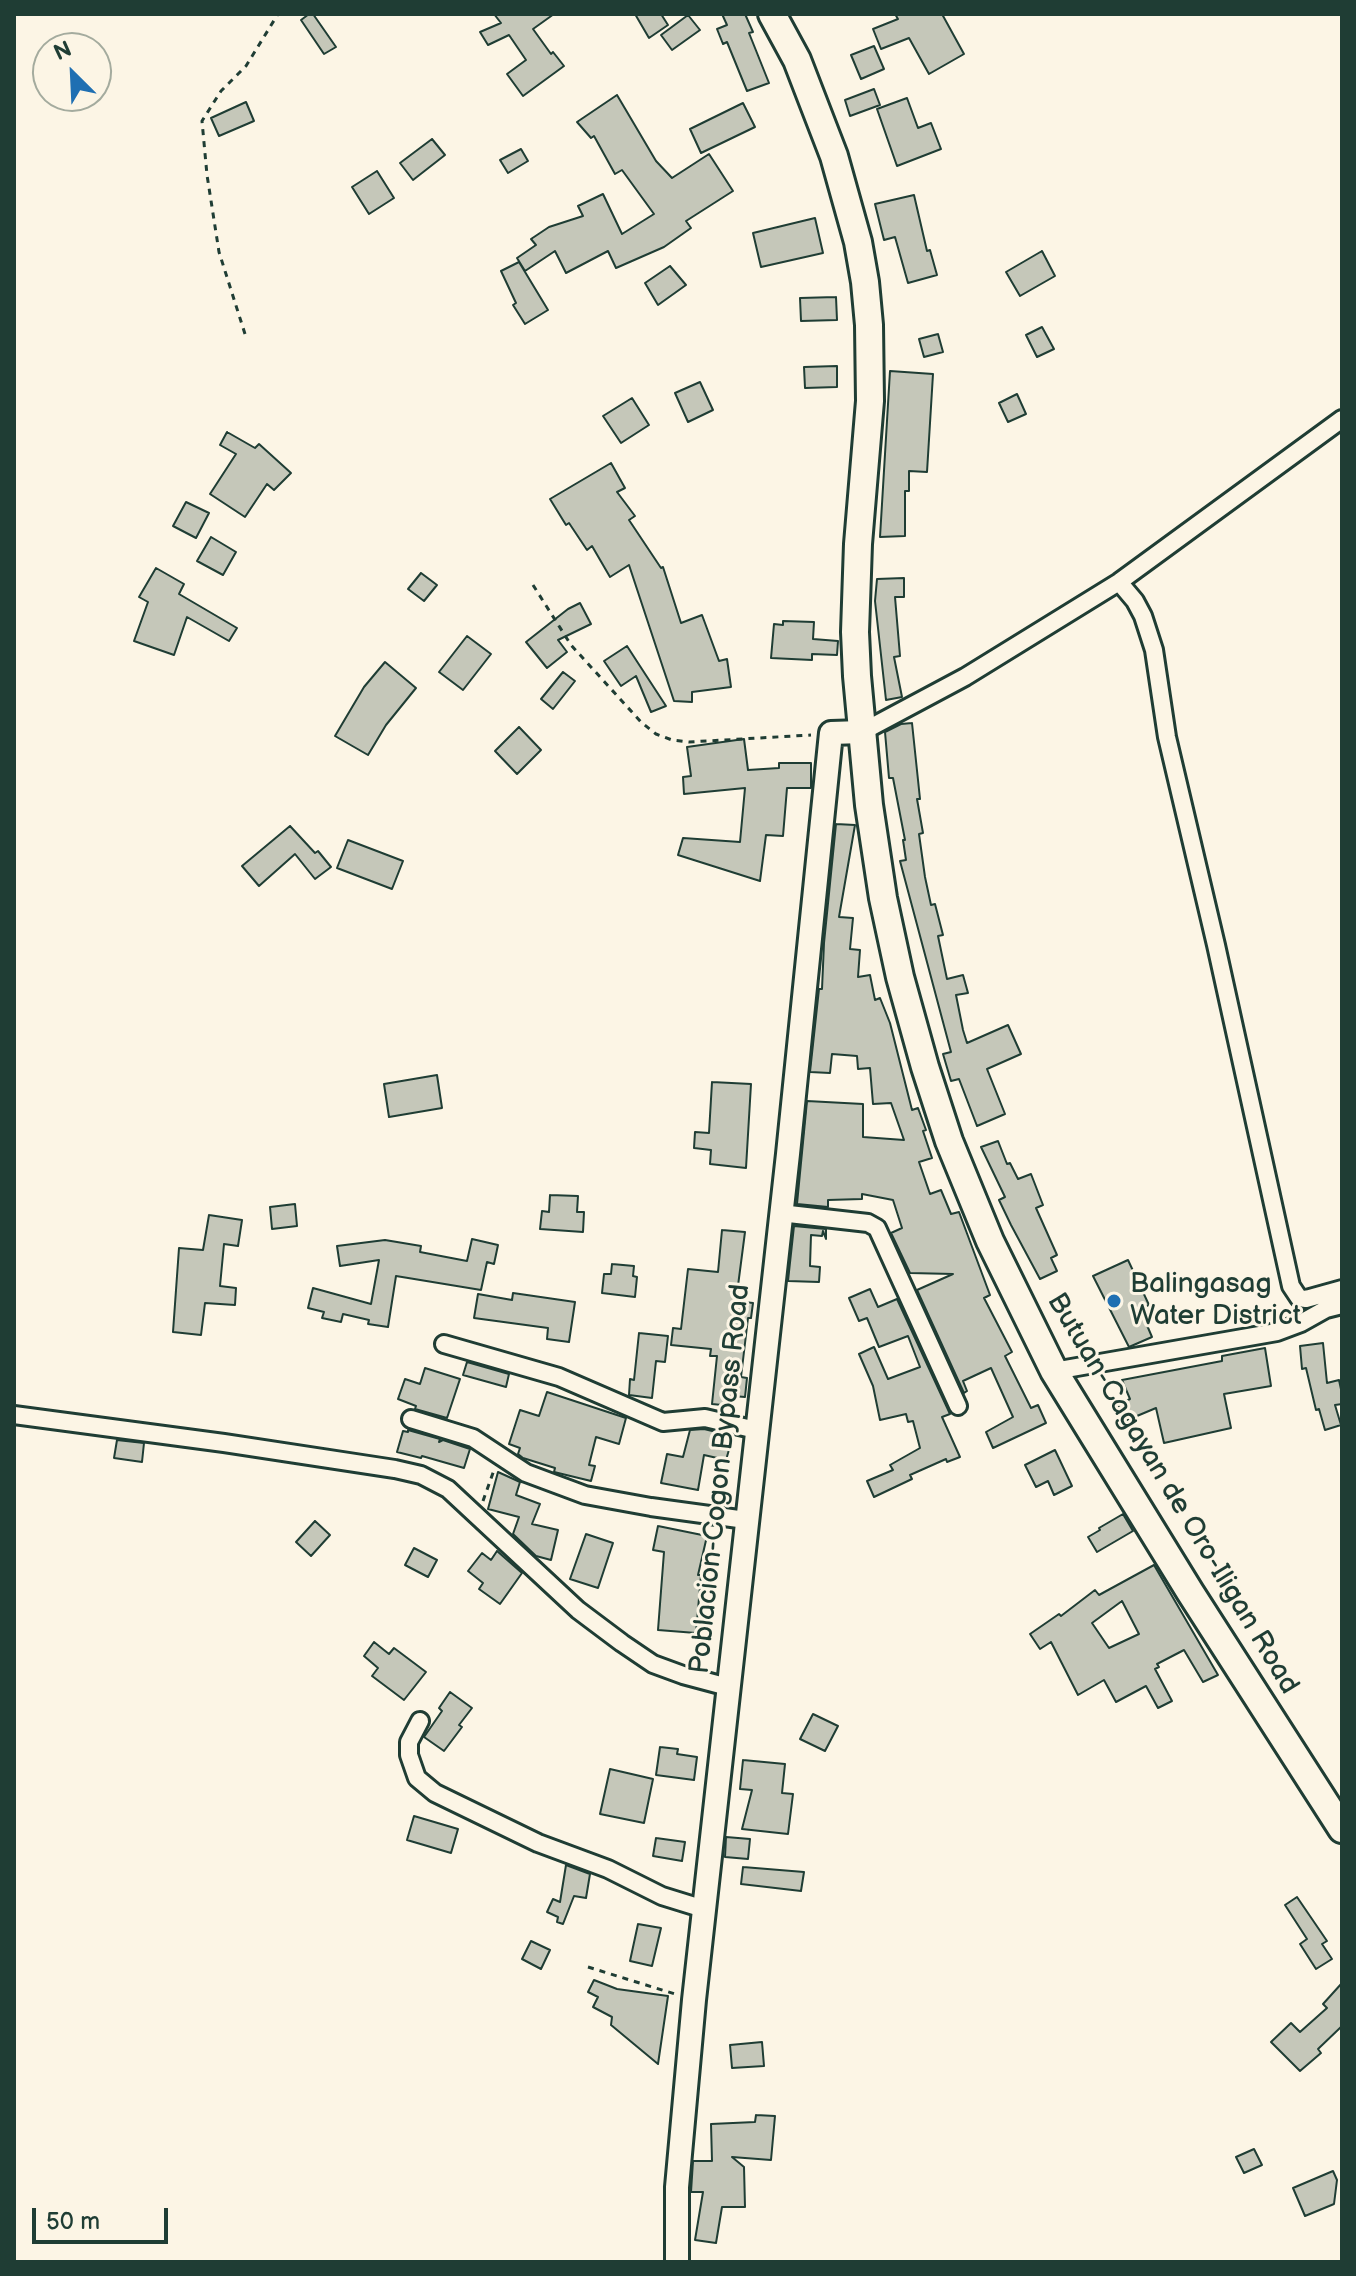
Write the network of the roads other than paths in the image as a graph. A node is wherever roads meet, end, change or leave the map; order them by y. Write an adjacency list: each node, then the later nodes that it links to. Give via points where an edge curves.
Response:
1 (772, 14): 4 (highway, Butuan-Cagayan de Oro-Iligan Road, via 797,60 834,156 865,282 870,401 855,632)
2 (1342, 419): 3 (street)
3 (1119, 582): 4 (street, via 978,669); 6 (street, via 1143,616 1154,650 1167,737 1291,1286 1306,1299)
4 (862, 732): 5 (main road, Poblacion-Cogon Bypass Road, via 831,733); 9 (highway, Butuan-Cagayan de Oro-Iligan Road, via 883,898 925,1067 990,1241)
5 (780, 1213): 10 (street, via 877,1228); 13 (main road, Poblacion-Cogon Bypass Road)
6 (1342, 1289)
7 (1342, 1305): 9 (street, via 1277,1332)
8 (444, 1344): 13 (street, via 559,1377 663,1422 705,1418)
9 (1054, 1371): 17 (highway, Butuan-Cagayan de Oro-Iligan Road)
10 (958, 1406)
11 (14, 1415): 15 (street, via 421,1475 448,1489 578,1610 622,1643 653,1664)
12 (411, 1419): 14 (street, via 473,1438 526,1473 585,1495)
13 (756, 1430): 14 (main road, Poblacion-Cogon Bypass Road)
14 (746, 1520): 15 (main road, Poblacion-Cogon Bypass Road)
15 (728, 1687): 18 (main road, Poblacion-Cogon Bypass Road)
16 (420, 1721): 18 (street, via 409,1742 409,1755 417,1778 435,1793 538,1843)
17 (1342, 1829)
18 (704, 1909): 19 (main road, Poblacion-Cogon Bypass Road, via 677,2187)
19 (677, 2262)

